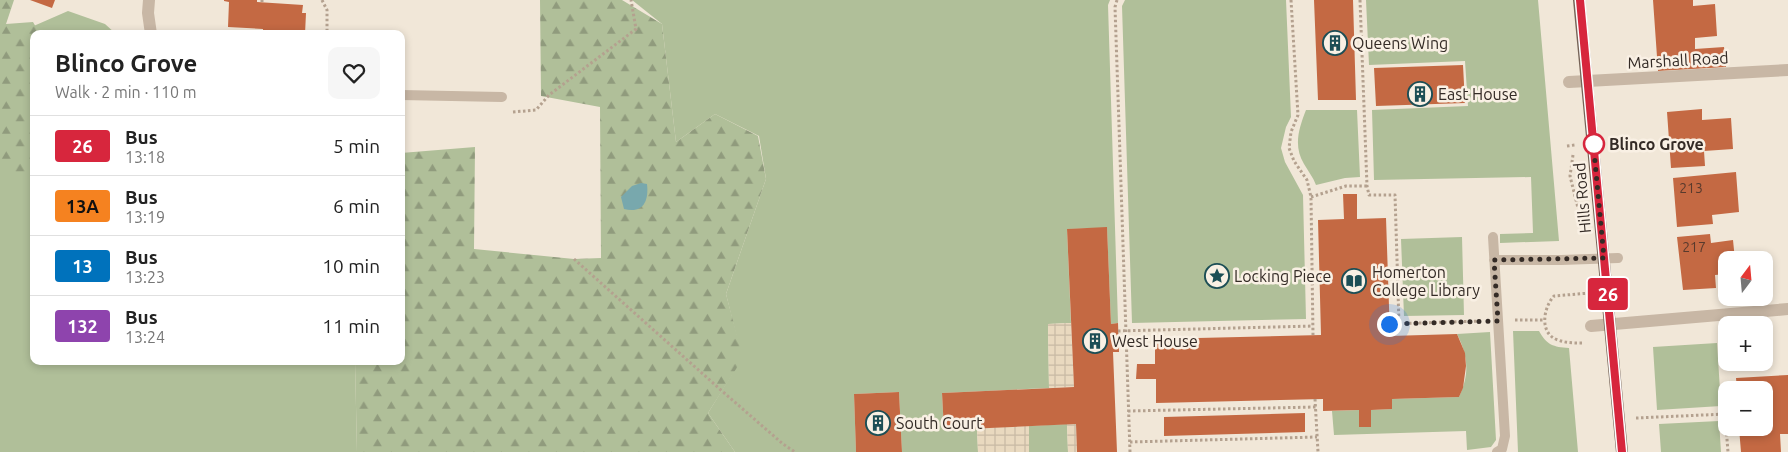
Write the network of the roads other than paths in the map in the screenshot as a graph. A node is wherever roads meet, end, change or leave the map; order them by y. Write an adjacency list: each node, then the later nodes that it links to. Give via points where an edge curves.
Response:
1 (149, 0): 3 (street)
2 (1580, 0): 6 (main road, Hills Road)
3 (150, 30)
4 (1788, 70): 6 (street, Marshall Road)
5 (1569, 82): 6 (street, Marshall Road)
6 (1588, 82): 10 (main road, Hills Road)
7 (405, 95): 8 (lane)
8 (502, 97)
9 (1493, 237): 12 (lane)
10 (1604, 258): 11 (lane); 12 (lane); 14 (main road, Hills Road)
11 (1618, 258)
12 (1494, 260): 16 (lane, via 1505,436 1502,449)
13 (1788, 309): 14 (street)
14 (1610, 324): 15 (street); 17 (main road, Hills Road)
15 (1591, 326)
16 (1497, 452)
17 (1622, 452)

